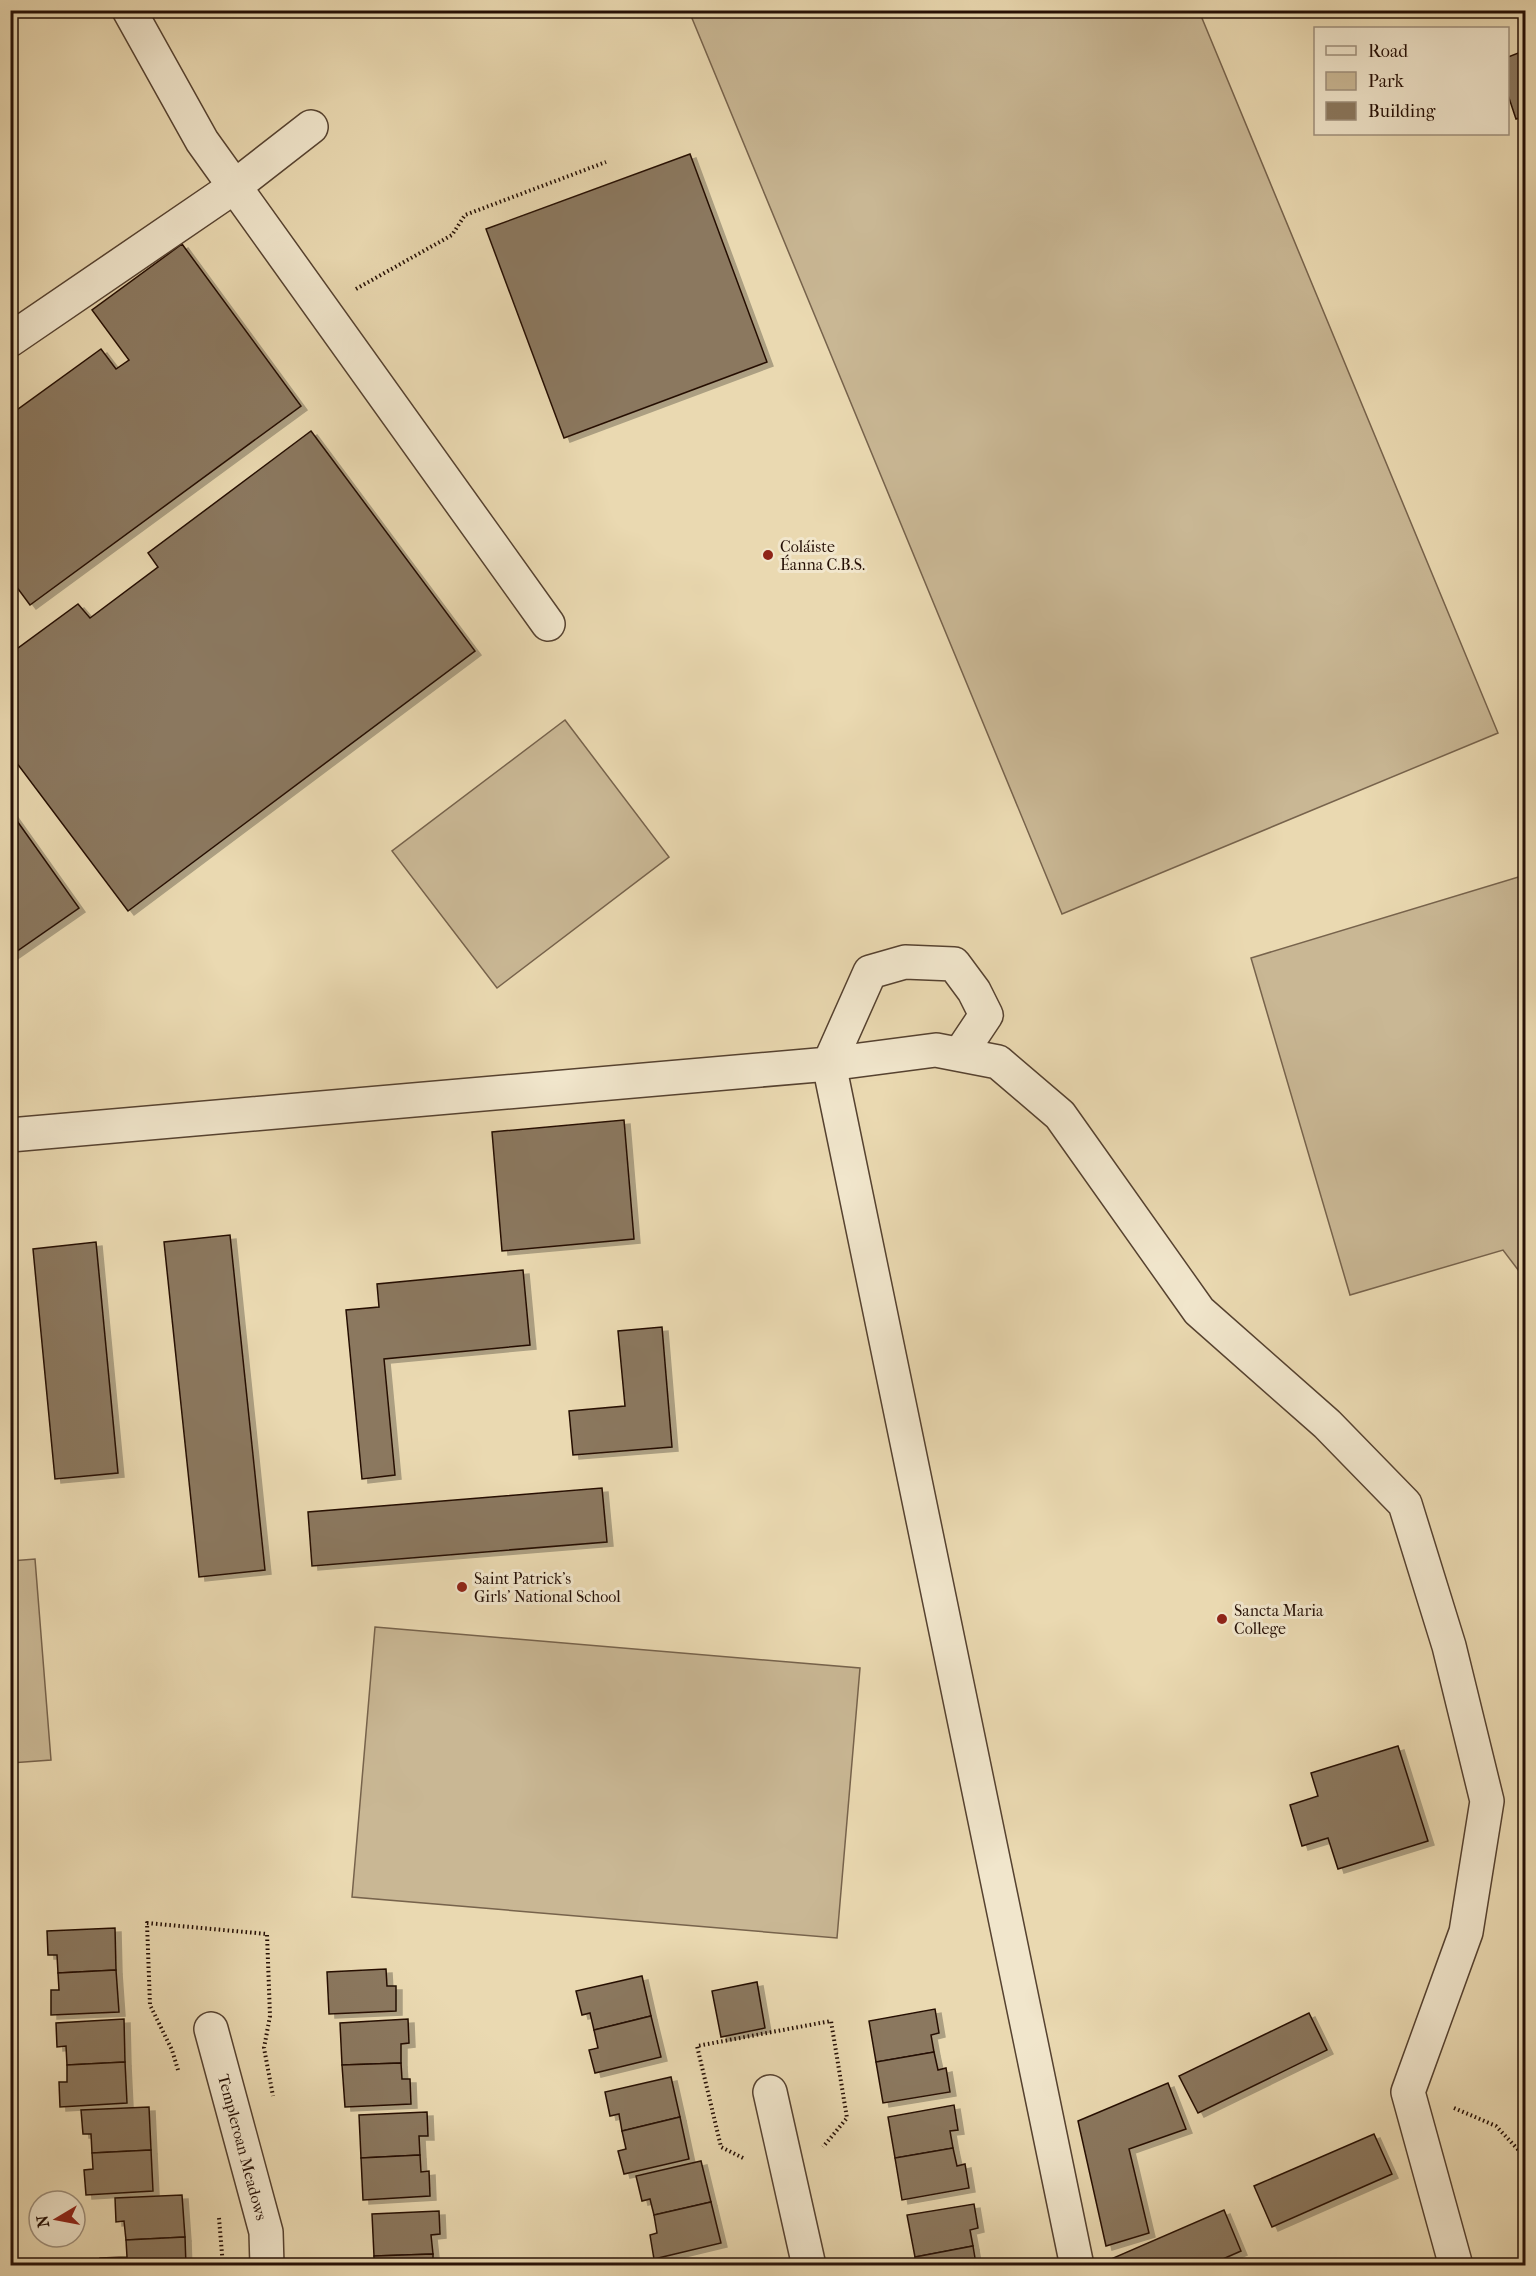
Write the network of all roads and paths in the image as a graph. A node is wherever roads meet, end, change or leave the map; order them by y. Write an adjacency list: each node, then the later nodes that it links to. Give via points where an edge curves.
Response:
1 (129, 10): 4 (street, via 202,141)
2 (311, 127): 4 (street)
3 (606, 162): 5 (path, via 465,215 452,235)
4 (234, 187): 5 (street); 6 (street)
5 (322, 309): 7 (street)
6 (10, 340)
7 (548, 624)
8 (960, 1054): 9 (street, via 936,1050); 9 (street, via 986,1015 974,991 954,964 905,962 870,972); 13 (street, via 998,1062 1060,1115 1198,1311 1327,1424 1405,1504 1449,1646 1487,1801 1466,1932)
9 (829, 1064): 10 (street); 17 (street)
10 (10, 1135)
11 (211, 2029): 15 (street, Templeroan Meadows, via 266,2232)
12 (770, 2092): 16 (street)
13 (1408, 2092): 14 (path, via 1496,2126); 18 (street)
14 (1526, 2158)
15 (267, 2265)
16 (809, 2265)
17 (1077, 2265)
18 (1456, 2265)

